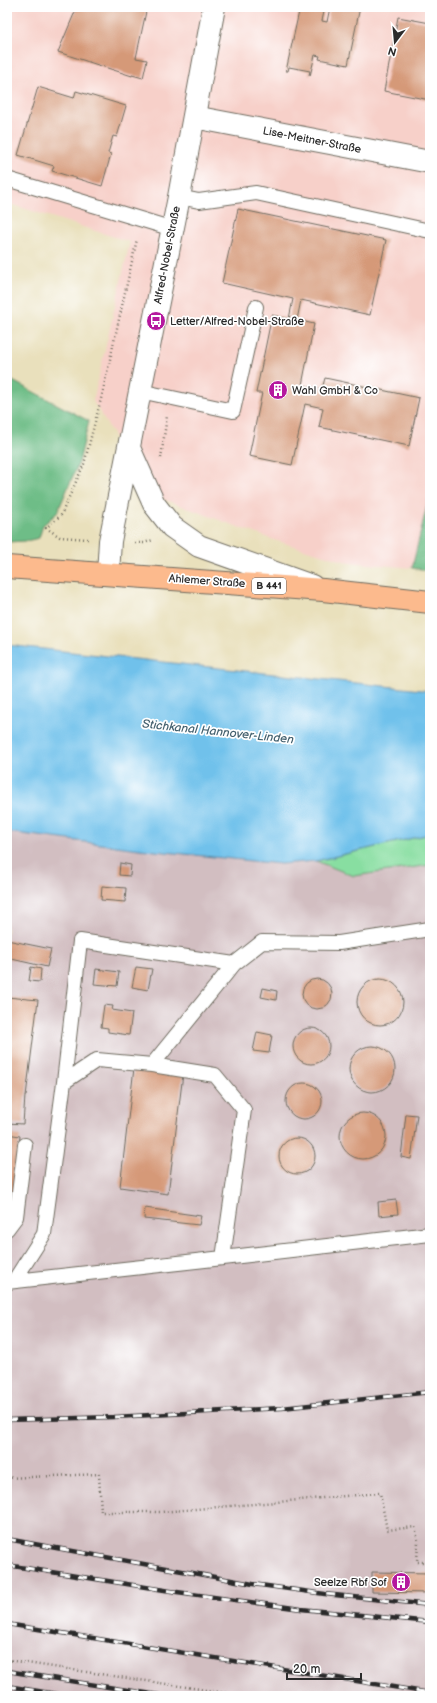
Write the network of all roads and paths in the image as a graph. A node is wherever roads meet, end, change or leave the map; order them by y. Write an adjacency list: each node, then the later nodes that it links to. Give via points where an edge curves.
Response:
1 (214, 7): 2 (street, Alfred-Nobel-Straße)
2 (194, 117): 3 (street, Lise-Meitner-Straße); 5 (street, Alfred-Nobel-Straße)
3 (430, 162)
4 (7, 179): 6 (lane)
5 (179, 197): 6 (street, Alfred-Nobel-Straße); 7 (lane, via 199,201 256,193)
6 (172, 229): 9 (street, Alfred-Nobel-Straße)
7 (430, 231)
8 (256, 307): 9 (lane, via 233,411)
9 (140, 391): 10 (street, Alfred-Nobel-Straße)
10 (129, 448): 12 (street, Alfred-Nobel-Straße, via 110,541); 13 (street, via 154,504 172,526 199,546)
11 (7, 567): 12 (main road, Ahlemer Straße / B 441)
12 (108, 574): 13 (main road, Ahlemer Straße / B 441)
13 (323, 590): 14 (main road, Ahlemer Straße / B 441)
14 (430, 602)
15 (430, 929): 16 (lane, via 338,943 262,942)
16 (234, 964): 17 (lane); 18 (lane, via 80,941)
17 (152, 1065): 18 (lane, via 97,1060); 22 (lane, via 215,1075 244,1110)
18 (64, 1082): 23 (lane, via 44,1234)
19 (25, 1145): 20 (lane, via 16,1217)
20 (7, 1230)
21 (430, 1234): 22 (lane)
22 (223, 1258): 23 (lane)
23 (11, 1281)
24 (7, 1478): 25 (path, via 99,1474 101,1512 162,1512 380,1493 388,1530 415,1528 418,1540 417,1562)
25 (430, 1562)
26 (7, 1660): 27 (path)
27 (246, 1696)

